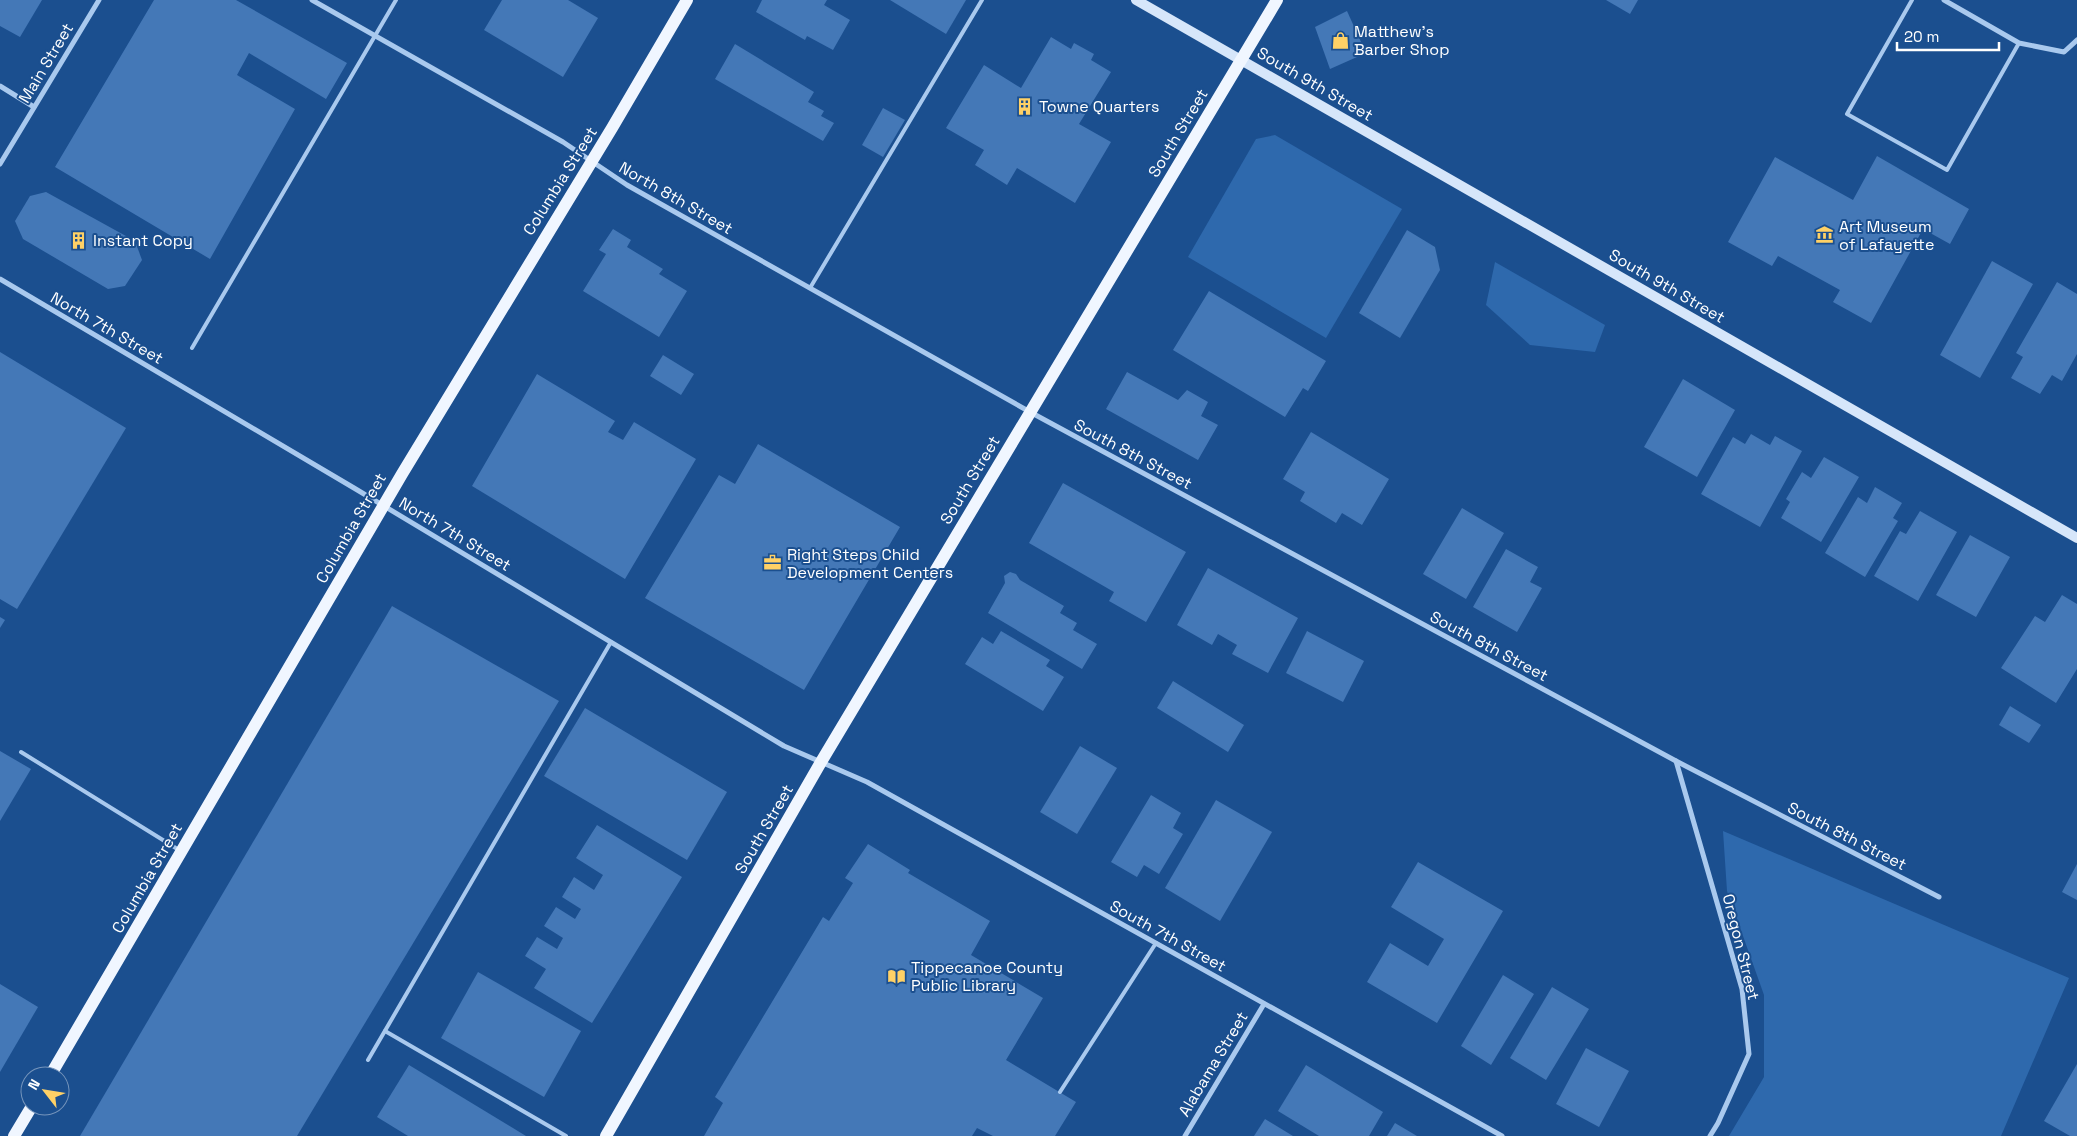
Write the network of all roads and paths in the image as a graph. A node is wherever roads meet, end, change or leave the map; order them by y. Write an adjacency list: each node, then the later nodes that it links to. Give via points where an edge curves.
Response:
1 (99, 0): 15 (street, Main Street)
2 (312, 0): 10 (street, North 8th Street)
3 (396, 0): 10 (lane)
4 (687, 0): 16 (main road, Columbia Street)
5 (982, 0): 19 (lane)
6 (1136, 0): 13 (street, South 9th Street)
7 (1277, 0): 13 (main road, South Street)
8 (1912, 0): 12 (lane, via 1847,114 1947,170)
9 (1944, 0): 12 (street)
10 (374, 36): 16 (street, North 8th Street); 20 (lane)
11 (2077, 40): 12 (street, via 2064,52)
12 (2019, 43)
13 (1242, 59): 21 (main road, South Street); 23 (street, South 9th Street)
14 (0, 86): 15 (street)
15 (34, 107): 17 (street, Main Street)
16 (591, 161): 19 (street, North 8th Street); 22 (main road, Columbia Street)
17 (0, 164)
18 (0, 279): 22 (street, North 7th Street)
19 (810, 288): 21 (street, North 8th Street)
20 (192, 348)
21 (1030, 412): 26 (street, South 8th Street); 27 (main road, South Street)
22 (383, 506): 24 (street, North 7th Street); 28 (main road, Columbia Street)
23 (2077, 538)
24 (610, 642): 27 (street, North 7th Street, via 784,746); 32 (lane)
25 (21, 752): 28 (lane)
26 (1676, 761): 29 (street, South 8th Street); 42 (street, Oregon Street, via 1742,989 1749,1054)
27 (821, 762): 30 (street, South 7th Street, via 867,782); 39 (main road, South Street)
28 (181, 851): 34 (main road, Columbia Street)
29 (1939, 898)
30 (1156, 943): 31 (street, South 7th Street); 35 (lane)
31 (1264, 1004): 40 (street, Alabama Street); 41 (street, South 7th Street)
32 (385, 1031): 33 (lane); 38 (lane)
33 (368, 1060)
34 (56, 1066)
35 (1060, 1092)
36 (26, 1116): 37 (main road)
37 (14, 1136)
38 (566, 1136)
39 (606, 1136)
40 (1185, 1136)
41 (1502, 1136)
42 (1710, 1136)

